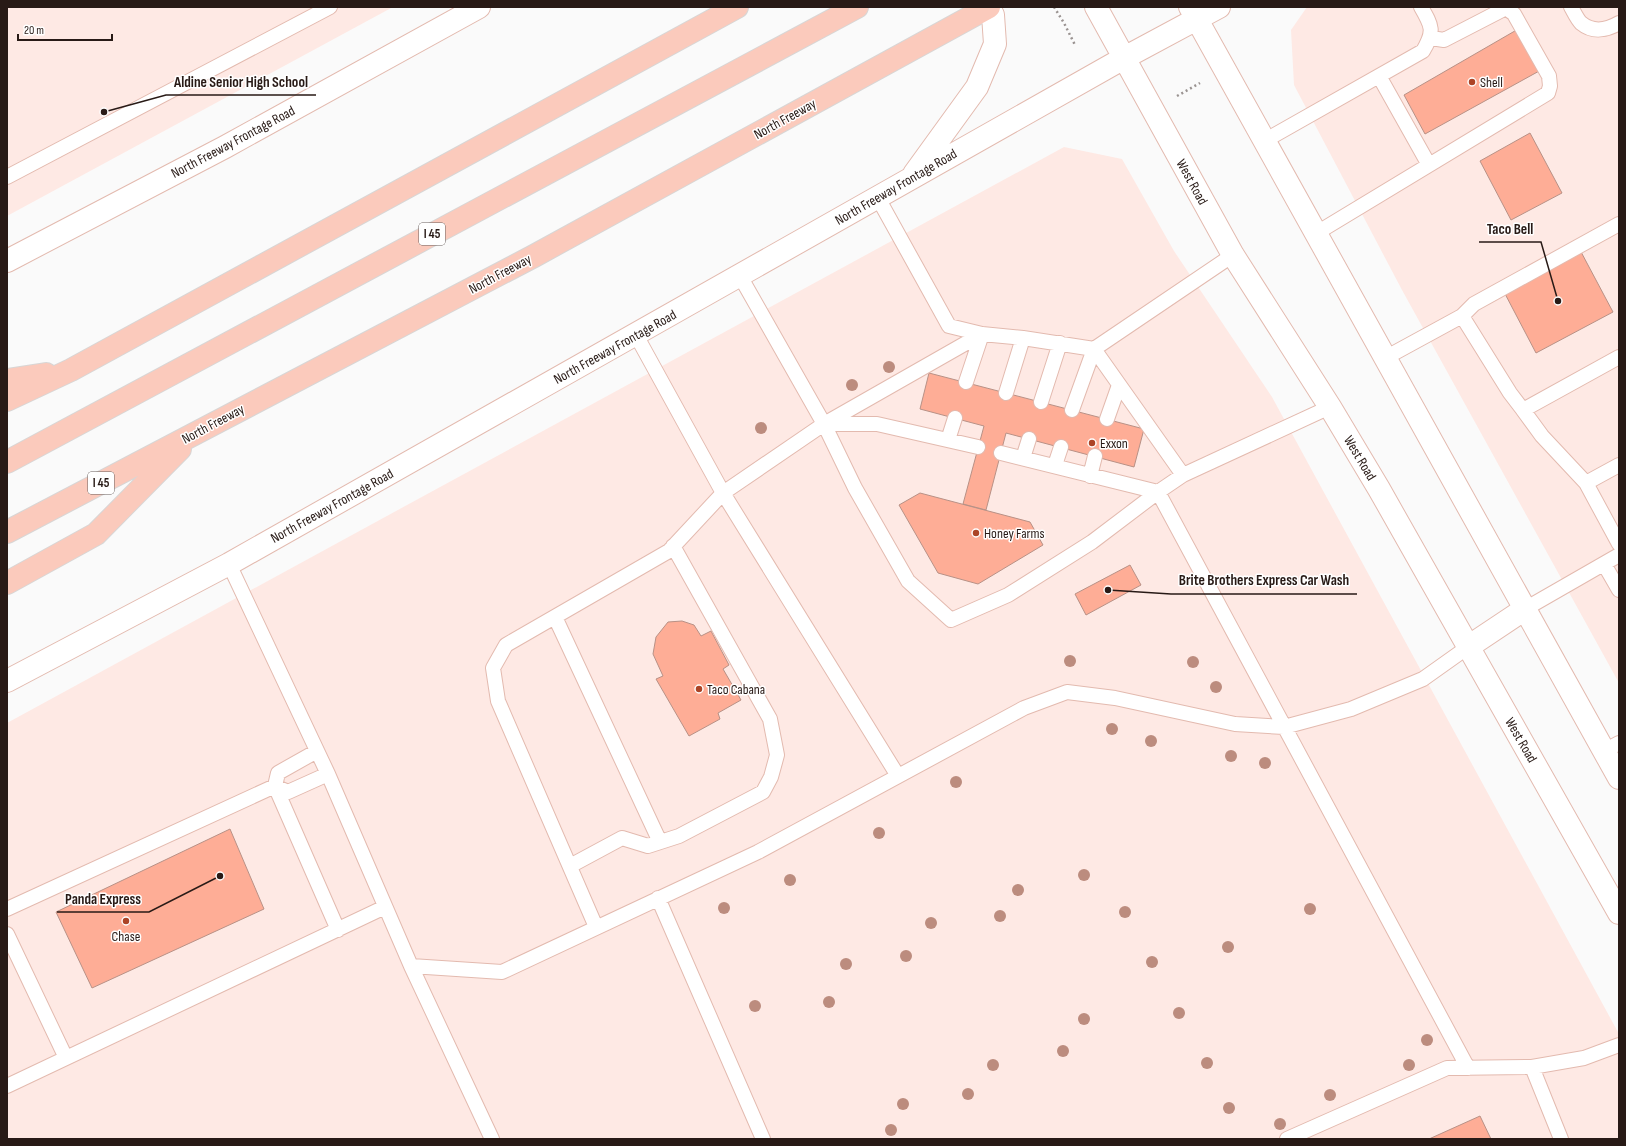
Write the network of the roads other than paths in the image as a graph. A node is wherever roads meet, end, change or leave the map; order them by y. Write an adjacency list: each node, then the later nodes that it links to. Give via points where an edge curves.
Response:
1 (330, 7): 17 (lane)
2 (479, 7): 23 (main road, North Freeway Frontage Road, via 225,147)
3 (737, 7): 33 (highway)
4 (857, 7): 54 (highway, I 45)
5 (989, 7): 18 (main road, via 993,15 995,44 977,87); 46 (highway, North Freeway / I 45, via 534,256)
6 (1096, 7): 13 (main road, West Road)
7 (1219, 7): 10 (main road, North Freeway Frontage Road)
8 (1421, 7): 12 (lane, via 1430,22)
9 (1571, 7): 11 (lane, via 1580,23 1594,30 1610,29)
10 (1193, 13): 13 (main road, North Freeway Frontage Road); 15 (main road)
11 (1619, 23)
12 (1431, 38): 14 (lane, via 1423,51); 16 (lane, via 1444,40 1506,8 1514,14 1522,28 1549,76 1550,86 1548,93)
13 (1124, 58): 18 (main road, North Freeway Frontage Road); 22 (main road, West Road)
14 (1379, 76): 15 (lane); 16 (lane)
15 (1264, 141): 21 (main road)
16 (1429, 166): 21 (lane)
17 (7, 178)
18 (910, 180): 19 (main road, North Freeway Frontage Road)
19 (878, 198): 24 (main road, North Freeway Frontage Road); 26 (lane, via 949,326)
20 (1619, 224): 25 (lane, via 1474,304)
21 (1315, 234): 32 (main road)
22 (1233, 256): 30 (lane); 40 (main road, West Road)
23 (7, 261)
24 (740, 276): 27 (main road, North Freeway Frontage Road); 45 (lane)
25 (1462, 316): 32 (lane); 42 (lane, via 1510,394)
26 (982, 334): 28 (lane); 35 (lane); 45 (lane)
27 (636, 335): 61 (lane); 66 (main road, North Freeway Frontage Road)
28 (1023, 338): 29 (lane); 37 (lane)
29 (1060, 343): 30 (lane); 39 (lane)
30 (1094, 349): 36 (lane); 41 (lane)
31 (1619, 357): 42 (lane)
32 (1385, 358): 70 (main road)
33 (71, 370): 34 (highway); 38 (highway)
34 (7, 380)
35 (966, 382)
36 (1119, 385): 44 (lane); 57 (lane)
37 (1006, 393)
38 (7, 400)
39 (1041, 402)
40 (1330, 407): 57 (lane); 72 (main road, West Road)
41 (1072, 410)
42 (1523, 410): 59 (lane, via 1542,436)
43 (956, 418): 48 (lane)
44 (1107, 419)
45 (824, 424): 48 (lane, via 877,424); 60 (lane, via 855,488 908,581 951,620 1008,595 1092,542); 61 (lane)
46 (194, 434): 62 (highway, North Freeway / I 45); 68 (highway, via 96,534)
47 (1029, 439): 53 (lane)
48 (948, 440): 49 (lane)
49 (978, 447)
50 (1061, 447): 55 (lane)
51 (1001, 453): 53 (lane)
52 (1095, 456): 58 (lane)
53 (1023, 458): 55 (lane)
54 (7, 462)
55 (1055, 465): 58 (lane)
56 (1619, 465): 59 (lane)
57 (1183, 475): 60 (lane)
58 (1090, 476): 60 (lane)
59 (1586, 483): 63 (lane)
60 (1158, 492): 74 (lane)
61 (723, 493): 64 (lane); 78 (lane)
62 (7, 532)
63 (1619, 544)
64 (673, 546): 71 (lane, via 669,551); 81 (lane, via 770,719 777,755 771,778 763,792 679,836)
65 (1619, 555): 67 (lane)
66 (229, 564): 73 (main road, North Freeway Frontage Road); 76 (lane)
67 (1604, 564): 69 (lane); 70 (lane)
68 (7, 583)
69 (1619, 590)
70 (1525, 609): 72 (main road); 75 (main road)
71 (555, 617): 81 (lane); 82 (lane, via 506,646 494,668 498,701)
72 (1468, 647): 74 (lane, via 1423,679 1352,709); 86 (main road, West Road)
73 (7, 681)
74 (1284, 727): 78 (lane, via 1235,724 1115,698 1067,692 1024,708); 94 (lane)
75 (1611, 747): 79 (main road)
76 (317, 751): 77 (lane); 80 (lane, via 278,772)
77 (328, 774): 80 (lane, via 288,792); 84 (lane)
78 (898, 776): 83 (lane, via 758,852)
79 (1619, 778)
80 (275, 786): 85 (lane); 88 (lane)
81 (660, 842): 82 (lane, via 648,846 622,838)
82 (570, 866): 87 (lane)
83 (658, 898): 87 (lane); 97 (lane)
84 (385, 907): 88 (lane); 90 (lane)
85 (7, 909)
86 (1619, 913)
87 (596, 927): 90 (lane, via 502,972)
88 (338, 930): 92 (lane)
89 (7, 934): 92 (lane)
90 (412, 966): 96 (lane)
91 (1619, 1045): 93 (lane, via 1584,1058)
92 (66, 1058): 95 (lane)
93 (1532, 1067): 94 (lane); 99 (lane)
94 (1468, 1068): 98 (lane, via 1447,1068)
95 (7, 1086)
96 (492, 1139)
97 (763, 1139)
98 (1287, 1139)
99 (1561, 1139)

